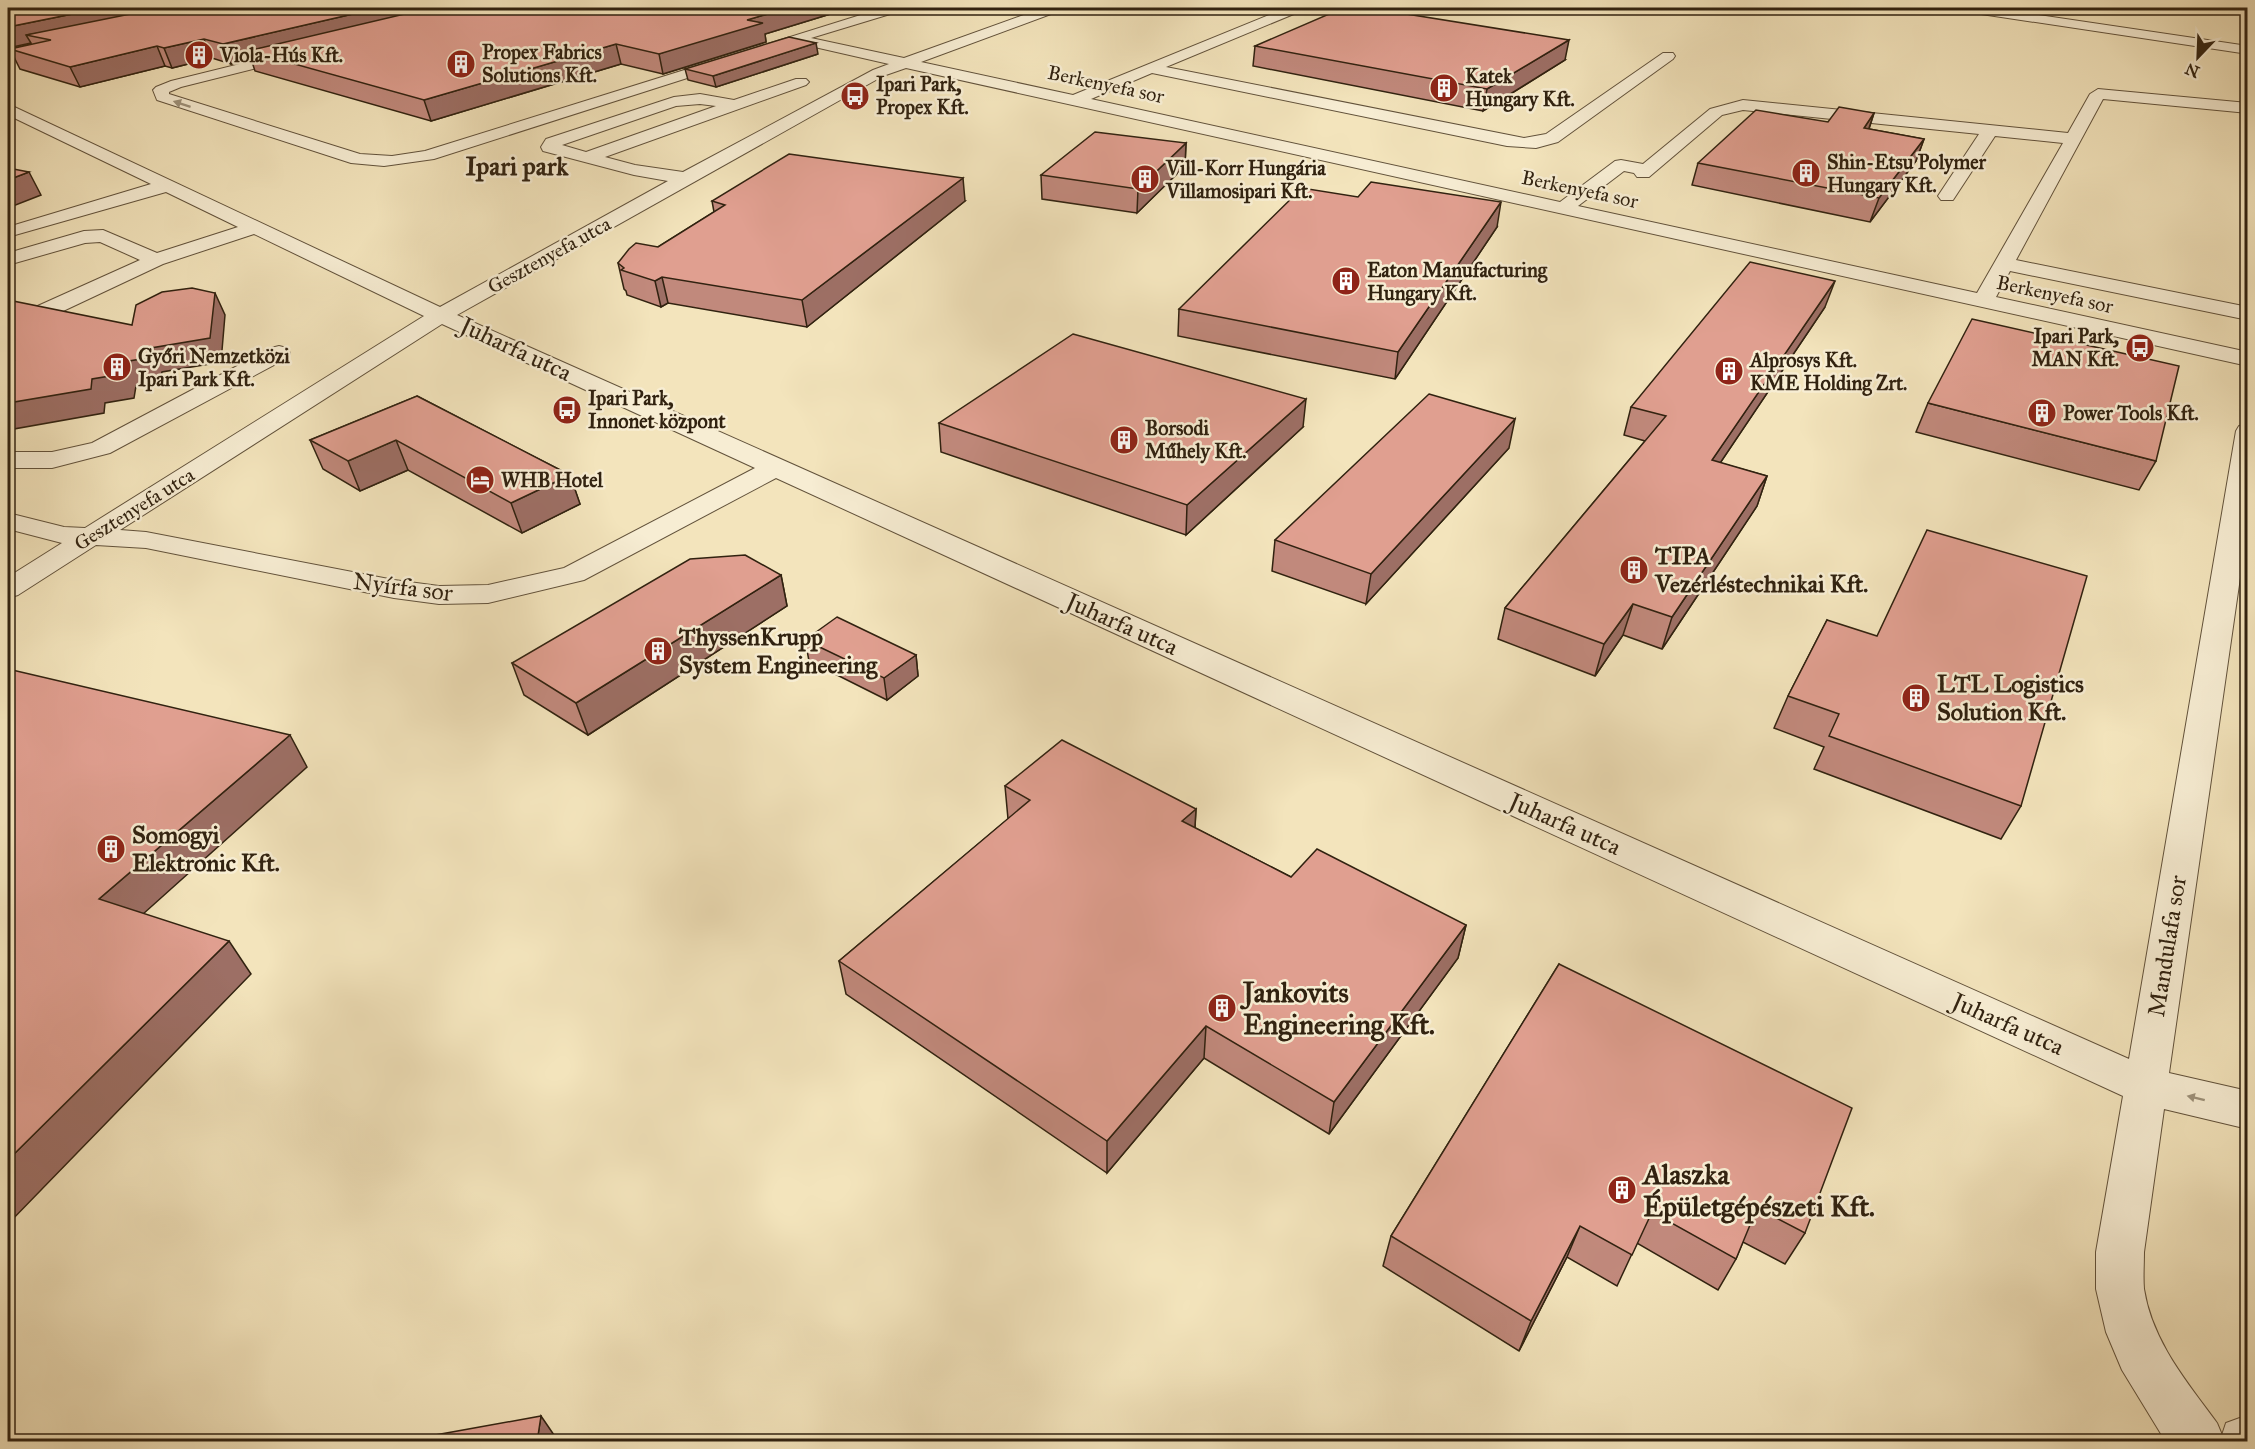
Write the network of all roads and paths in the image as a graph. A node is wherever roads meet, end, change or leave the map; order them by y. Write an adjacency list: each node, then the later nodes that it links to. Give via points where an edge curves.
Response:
1 (895, 8): 7 (street)
2 (1054, 8): 12 (street, Gesztenyefa utca)
3 (1296, 8): 13 (street)
4 (1968, 8): 8 (street)
5 (2247, 37): 8 (street)
6 (76, 39): 10 (street)
7 (796, 39): 9 (street, one-way to 9, via 404,160 357,159 162,97 161,90 176,84); 12 (street, Berkenyefa sor)
8 (2243, 49)
9 (312, 50)
10 (8, 54)
11 (1668, 56): 13 (street, via 1552,138 1528,143)
12 (904, 63): 15 (street, Berkenyefa sor); 22 (street, Gesztenyefa utca, via 841,92)
13 (1152, 69): 15 (street)
14 (801, 82): 16 (street)
15 (1076, 100): 25 (street, Berkenyefa sor)
16 (735, 105): 21 (street); 21 (street, via 700,99 674,102 549,147)
17 (2247, 108): 20 (street, via 2098,94)
18 (8, 109): 23 (street, Juharfa utca)
19 (1990, 130): 20 (street); 24 (street); 25 (street, via 1733,106 1716,112 1645,171 1621,165)
20 (2074, 139): 30 (street)
21 (588, 157): 22 (street, via 634,170)
22 (686, 178): 33 (street, Gesztenyefa utca)
23 (165, 186): 26 (street, Juharfa utca); 27 (street)
24 (1947, 196)
25 (1564, 208): 31 (street, Berkenyefa sor)
26 (253, 228): 29 (street); 33 (street, Juharfa utca)
27 (10, 231)
28 (8, 259): 29 (street, via 84,237 103,236)
29 (156, 260): 34 (street, via 39,314)
30 (2006, 264): 31 (street); 32 (street)
31 (1983, 301): 36 (street, Berkenyefa sor)
32 (2247, 314)
33 (441, 315): 39 (street, Juharfa utca); 41 (street, Gesztenyefa utca)
34 (90, 324)
35 (279, 353): 38 (street, via 101,448 52,460)
36 (2247, 359)
37 (2247, 431): 43 (street, Mandulafa sor)
38 (8, 460)
39 (777, 467): 41 (street, Nyírfa sor, via 574,574 488,594 439,595 393,589 146,540); 43 (street, Juharfa utca)
40 (8, 520): 41 (street, Nyírfa sor, via 64,535)
41 (91, 536): 42 (street, Gesztenyefa utca)
42 (8, 589)
43 (2145, 1086): 44 (street, Juharfa utca, one-way to 43); 45 (street, Mandulafa sor, via 2120,1252 2120,1287 2128,1324 2147,1369)
44 (2247, 1110)
45 (2198, 1442)

